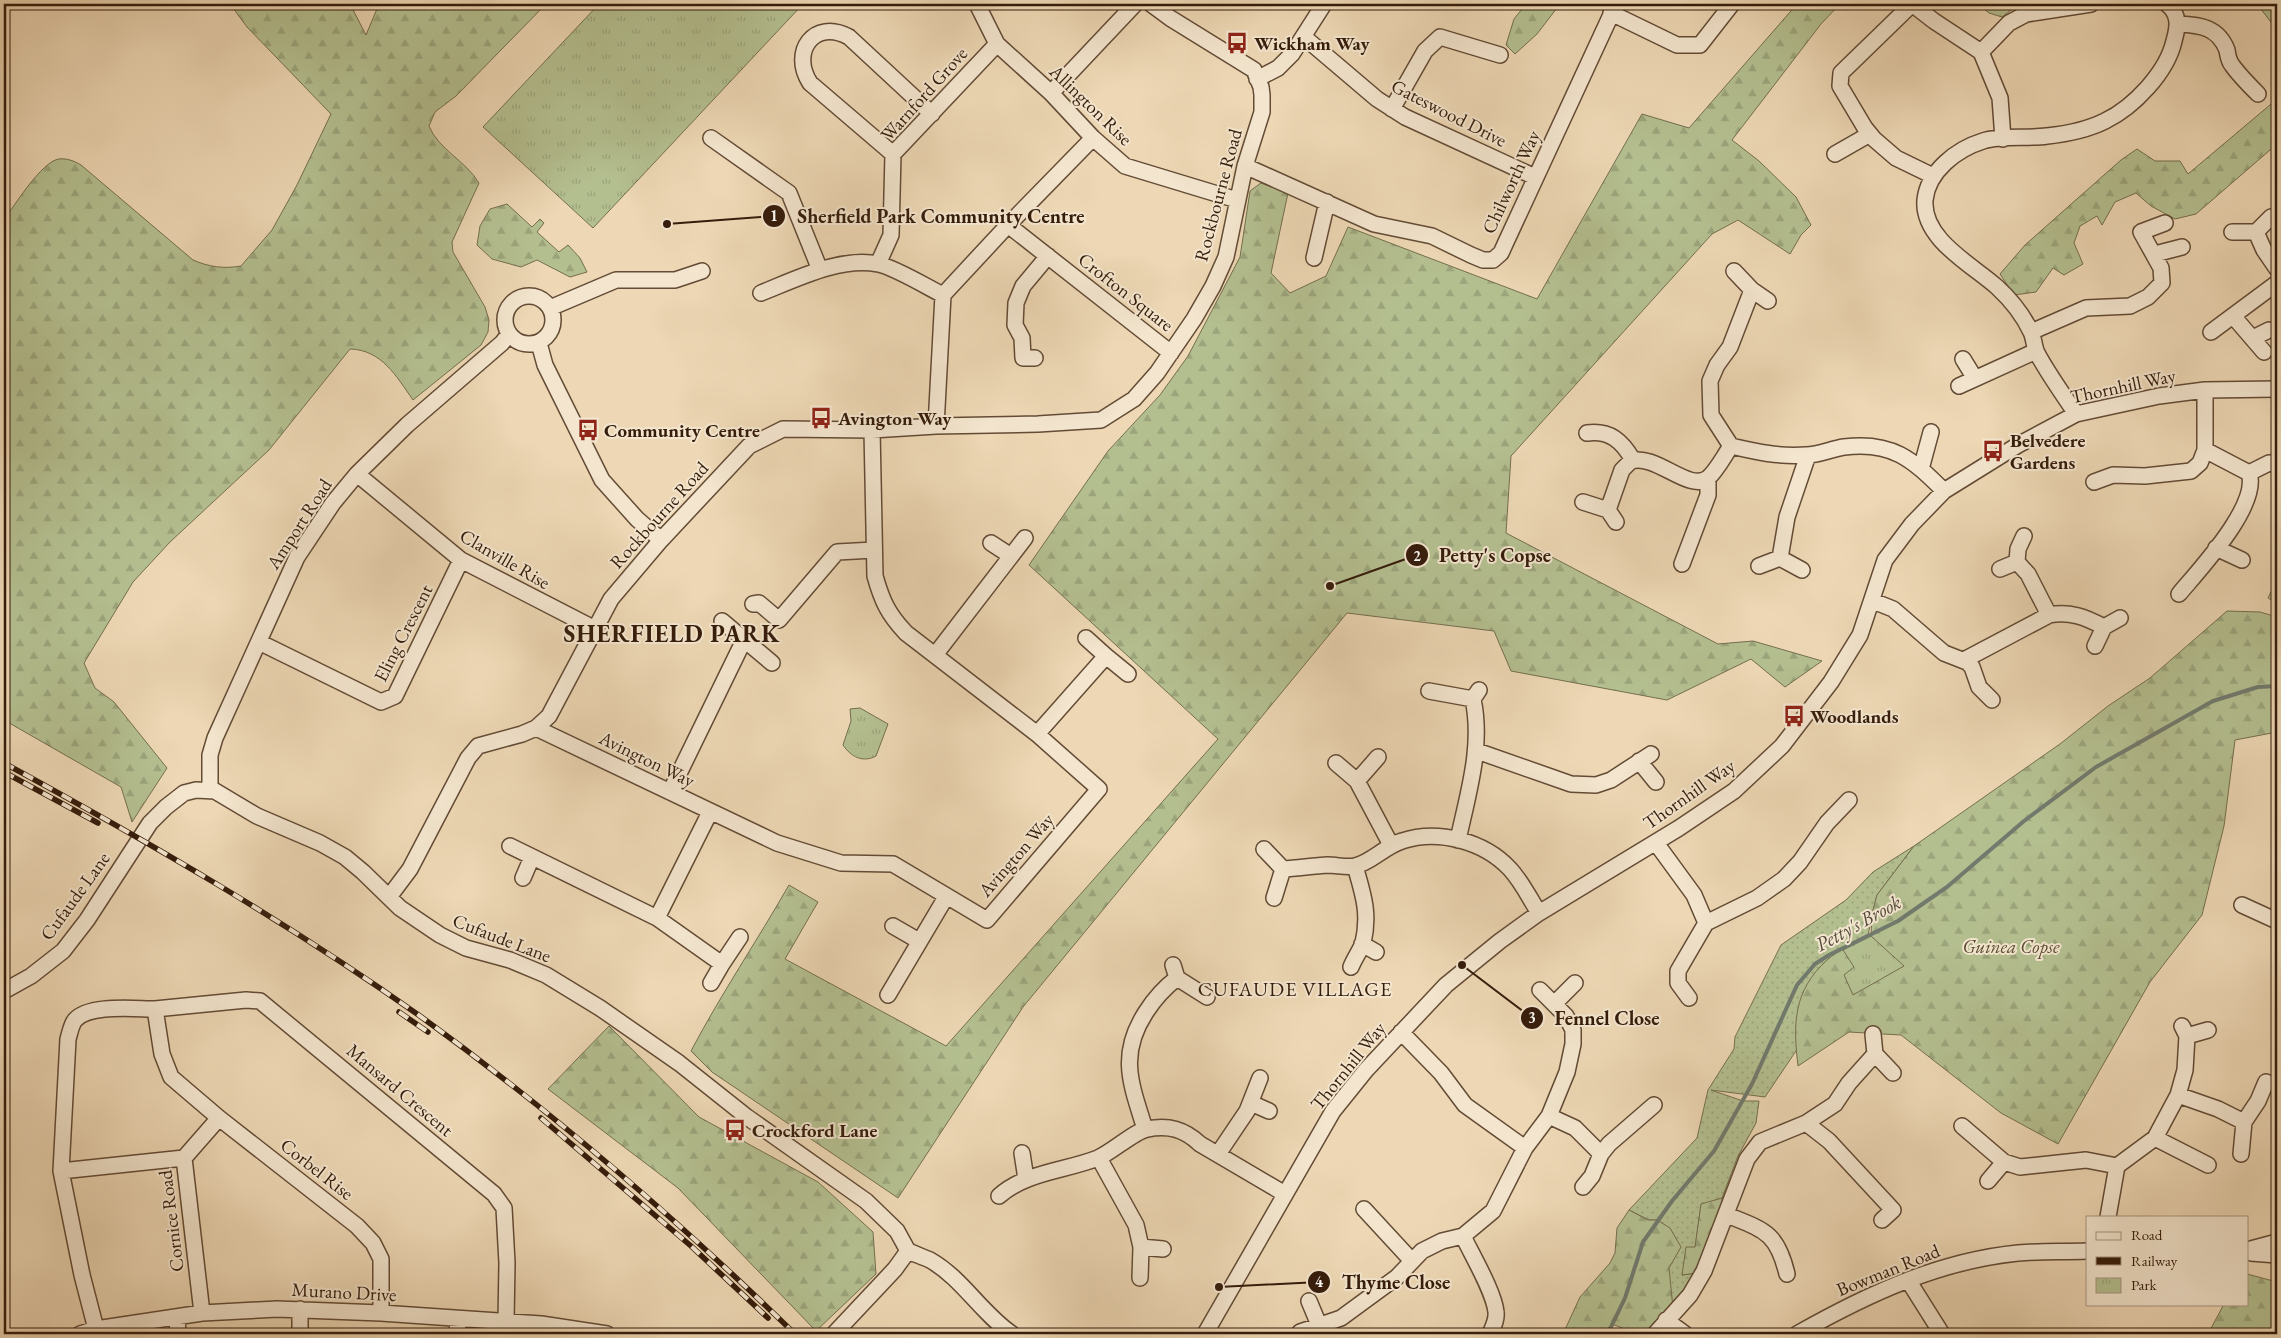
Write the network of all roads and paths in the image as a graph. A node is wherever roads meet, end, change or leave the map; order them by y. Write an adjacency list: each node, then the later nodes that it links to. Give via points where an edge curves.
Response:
1 (977, 4): 12 (street, Allington Rise)
2 (1135, 4): 16 (street)
3 (1151, 4): 15 (street, via 1254,70)
4 (1324, 4): 11 (street)
5 (1732, 4): 9 (street, Chilworth Way, via 1700,45 1677,45)
6 (1912, 4): 13 (street); 20 (street, via 1841,73 1840,86)
7 (2091, 4): 13 (street, via 2026,14 2009,23)
8 (2167, 4): 10 (street)
9 (1614, 8): 28 (street, Chilworth Way)
10 (2179, 24): 17 (street, via 2210,28 2226,49 2233,67); 23 (street, via 2171,55 2157,79 2105,121 2076,132)
11 (1304, 37): 15 (street, via 1278,68); 18 (street, Gateswood Drive, via 1346,75)
12 (997, 44): 16 (street, Allington Rise); 19 (street, Warnford Grove)
13 (1981, 52): 23 (street, via 2000,98)
14 (1500, 55): 18 (street, via 1440,37 1425,52)
15 (1258, 79): 26 (street, Rockbourne Road, via 1262,112)
16 (1051, 93): 22 (street, Allington Rise)
17 (2258, 94)
18 (1392, 109): 28 (street, Gateswood Drive)
19 (932, 114): 24 (street, Warnford Grove); 24 (street, via 849,37 833,30 812,37 802,60 804,75)
20 (1870, 134): 25 (street); 27 (street, via 1896,158)
21 (711, 138): 42 (street, via 789,193)
22 (1093, 138): 29 (street, Allington Rise, via 1125,166); 33 (street)
23 (2003, 139): 27 (street, via 1983,141 1955,154)
24 (893, 154): 40 (street, Warnford Grove, via 891,235)
25 (1835, 154)
26 (1245, 166): 29 (street, Rockbourne Road); 30 (street, Chilworth Way)
27 (1932, 176): 53 (street, via 1925,199 1927,219 1939,237 1998,287)
28 (1535, 177): 30 (street, Chilworth Way, via 1501,253 1489,261 1432,236 1374,224)
29 (1237, 200): 60 (street, Rockbourne Road, via 1226,257 1213,286)
30 (1327, 202): 39 (street)
31 (2271, 217): 35 (street)
32 (2165, 223): 37 (street, via 2141,232)
33 (1008, 225): 38 (street, Crofton Square); 48 (street)
34 (2232, 232): 35 (street)
35 (2256, 232): 41 (street)
36 (2182, 247): 37 (street)
37 (2155, 254): 53 (street, via 2161,268 2162,283 2148,297 2130,306 2086,308)
38 (1048, 256): 60 (street, Crofton Square); 61 (street, via 1023,286 1016,303 1016,325 1022,338 1023,358)
39 (1314, 258)
40 (878, 264): 42 (street, via 844,264); 48 (street)
41 (2277, 269)
42 (820, 270): 47 (street)
43 (702, 271): 50 (street, via 675,280 616,280)
44 (1734, 271): 46 (street)
45 (2277, 283): 51 (street)
46 (1752, 290): 49 (street); 72 (street, via 1730,347 1710,381 1711,415)
47 (760, 293)
48 (943, 295): 68 (street)
49 (1768, 301)
50 (550, 308): 55 (street, via 534,297 518,299 505,318); 57 (street, via 553,327)
51 (2233, 316): 54 (street); 56 (street)
52 (2269, 330): 56 (street)
53 (2031, 332): 58 (street)
54 (2211, 332)
55 (509, 334): 57 (street, via 521,343); 79 (street, Amport Road)
56 (2253, 338): 59 (street)
57 (539, 344): 86 (street, via 545,365 602,480)
58 (2036, 351): 63 (street); 67 (street)
59 (2264, 352)
60 (1171, 353): 68 (street, Rockbourne Road, via 1134,400 1101,420)
61 (1034, 358)
62 (1963, 359): 63 (street)
63 (1974, 378): 64 (street)
64 (1959, 386)
65 (2277, 389): 66 (street, Thornhill Way)
66 (2205, 390): 67 (street, Thornhill Way, via 2159,396); 73 (street)
67 (2076, 414): 82 (street, Thornhill Way)
68 (936, 426): 69 (street, Rockbourne Road)
69 (872, 430): 86 (street, Rockbourne Road, via 783,429 750,446); 89 (street, Avington Way)
70 (1931, 432): 77 (street)
71 (1587, 433): 75 (street, via 1604,433 1619,440)
72 (1731, 446): 74 (street, via 1766,455); 80 (street)
73 (2205, 450): 78 (street); 81 (street, via 2200,464 2192,470 2124,471)
74 (1808, 455): 77 (street, via 1847,446 1882,447 1905,456); 91 (street, via 1787,517)
75 (1633, 460): 80 (street, via 1654,462 1694,481); 83 (street, via 1622,470 1612,516)
76 (2277, 464): 78 (street, via 2269,463)
77 (1921, 469): 82 (street)
78 (2250, 472): 88 (street, via 2250,496 2242,514)
79 (357, 474): 92 (street, Clanville Rise); 109 (street, Amport Road, via 297,557)
80 (1708, 478): 95 (street, via 1708,495)
81 (2094, 482)
82 (1944, 491): 100 (street, Thornhill Way, via 1912,524 1885,560)
83 (1583, 502)
84 (2024, 536): 94 (street)
85 (1025, 538): 90 (street)
86 (661, 540): 106 (street, Rockbourne Road, via 611,599)
87 (990, 543): 90 (street)
88 (2216, 548): 93 (street); 99 (street)
89 (874, 550): 101 (street, via 837,552 779,620 759,603); 111 (street, Avington Way, via 875,576 890,616)
90 (1011, 556): 111 (street)
91 (1780, 558): 96 (street); 98 (street)
92 (461, 560): 106 (street, Clanville Rise); 109 (street, Eling Crescent, via 395,696 381,702)
93 (2242, 560)
94 (2017, 562): 97 (street); 102 (street, via 2028,574)
95 (1682, 564)
96 (1760, 566)
97 (2000, 569)
98 (1802, 570)
99 (2179, 594)
100 (1872, 601): 113 (street, via 1893,609 1944,653); 130 (street, Thornhill Way, via 1860,635 1831,682 1782,746 1734,791)
101 (753, 604)
102 (2049, 615): 105 (street, via 2074,614); 113 (street)
103 (2120, 618): 105 (street)
104 (722, 620): 108 (street)
105 (2104, 627): 110 (street)
106 (594, 629): 118 (street, Rockbourne Road, via 549,716)
107 (1086, 638): 112 (street)
108 (744, 640): 114 (street); 126 (street)
109 (259, 642): 125 (street, Amport Road, via 215,738 210,754)
110 (2095, 646)
111 (935, 655): 119 (street, Avington Way)
112 (1106, 656): 115 (street); 119 (street)
113 (1964, 660): 117 (street, via 1972,667 1976,691)
114 (772, 663)
115 (1128, 674)
116 (1429, 691): 120 (street, via 1476,694)
117 (1992, 700)
118 (536, 728): 126 (street, Avington Way); 139 (street, Rockbourne Road, via 478,746 468,758 410,869)
119 (1037, 734): 138 (street, Avington Way, via 1098,789 987,920)
120 (1477, 751): 124 (street, via 1571,784 1596,785 1611,780 1645,758); 129 (street)
121 (1378, 756): 123 (street)
122 (1336, 763): 123 (street)
123 (1357, 781): 131 (street)
124 (1656, 782)
125 (210, 790): 139 (street, Cufaude Lane, via 345,858); 156 (street, Cufaude Lane, via 184,793 166,807 150,823 63,951 31,976)
126 (670, 792): 128 (street, Avington Way)
127 (1848, 800): 145 (street, via 1833,828 1784,879 1757,898)
128 (710, 812): 138 (street, Avington Way, via 777,843 841,863 893,864); 143 (street)
129 (1458, 840): 131 (street, via 1430,836); 142 (street, via 1481,848 1509,868)
130 (1656, 843): 142 (street, Thornhill Way); 145 (street, via 1694,895)
131 (1391, 845): 135 (street)
132 (510, 846): 134 (street)
133 (1264, 849): 136 (street)
134 (532, 857): 137 (street); 143 (street)
135 (1355, 866): 136 (street); 149 (street, via 1366,900)
136 (1283, 869): 140 (street)
137 (523, 878)
138 (946, 897): 148 (street)
139 (389, 898): 204 (street, Cufaude Lane, via 440,935 466,948 510,960 546,975 600,1008 866,1201 898,1231)
140 (1274, 898)
141 (2242, 905): 144 (street)
142 (1539, 914): 163 (street, Thornhill Way, via 1446,985)
143 (657, 918): 151 (street)
144 (2270, 922)
145 (1706, 923): 159 (street, via 1678,971 1678,983)
146 (893, 926): 148 (street)
147 (740, 937): 151 (street)
148 (920, 941): 157 (street)
149 (1362, 944): 150 (street); 152 (street)
150 (1376, 952)
151 (722, 964): 153 (street)
152 (1351, 967)
153 (711, 983)
154 (1575, 983): 160 (street)
155 (1540, 990): 160 (street)
156 (4, 991)
157 (888, 995)
158 (1207, 997): 178 (street, via 1175,972 1155,998 1132,1039 1128,1059 1132,1088)
159 (1689, 998)
160 (1554, 1004): 173 (street, via 1566,1016 1573,1030 1573,1044 1567,1072)
161 (155, 1009): 174 (street, via 162,1054 171,1077); 190 (street, Mansard Crescent, via 86,1011 74,1021 68,1039); 219 (street, Mansard Crescent, via 260,1001 494,1194 504,1208)
162 (2208, 1030): 169 (street, via 2185,1031 2185,1070)
163 (1401, 1032): 180 (street, via 1441,1073 1465,1105); 194 (street, Thornhill Way, via 1333,1112)
164 (1873, 1034): 165 (street)
165 (1874, 1054): 166 (street); 176 (street, via 1834,1104)
166 (1893, 1073)
167 (1260, 1078): 170 (street)
168 (2266, 1082): 175 (street)
169 (2178, 1095): 175 (street); 179 (street)
170 (1251, 1103): 172 (street); 182 (street)
171 (1647, 1105): 183 (street)
172 (1269, 1111)
173 (1549, 1116): 180 (street); 183 (street, via 1575,1128)
174 (219, 1118): 185 (street); 216 (street, Corbel Rise, via 357,1226 373,1243 381,1259)
175 (2244, 1122): 184 (street)
176 (1806, 1123): 197 (street, via 1760,1142 1747,1159); 199 (street, via 1829,1141 1893,1210)
177 (1962, 1126): 187 (street)
178 (1145, 1129): 182 (street, via 1168,1128 1188,1133); 186 (street)
179 (2155, 1138): 188 (street); 189 (street)
180 (1525, 1148): 200 (street, via 1493,1211)
181 (1022, 1153): 191 (street)
182 (1218, 1154): 194 (street)
183 (1601, 1154): 193 (street, via 1596,1169)
184 (2241, 1154)
185 (184, 1158): 190 (street, Cornice Road); 215 (street, Cornice Road)
186 (1099, 1158): 191 (street); 202 (street, via 1136,1225)
187 (2004, 1162): 189 (street, via 2020,1167 2086,1160); 192 (street)
188 (2208, 1165)
189 (2117, 1166): 198 (street)
190 (61, 1171): 222 (street, Mansard Crescent)
191 (1026, 1178): 195 (street)
192 (1988, 1181)
193 (1583, 1187)
194 (1285, 1194): 230 (street, Thornhill Way)
195 (999, 1196)
196 (1364, 1209): 209 (street)
197 (1727, 1215): 210 (street, via 1764,1230 1783,1259); 218 (street, via 1704,1272 1690,1295)
198 (2108, 1216)
199 (1882, 1220)
200 (1463, 1236): 209 (street, via 1442,1241 1422,1251); 231 (street, via 1493,1300 1496,1313)
201 (2277, 1242): 206 (street)
202 (1141, 1247): 203 (street); 212 (street)
203 (1163, 1249)
204 (908, 1251): 228 (street, via 895,1270); 229 (street, via 930,1260 951,1276)
205 (2086, 1251): 211 (street, Bowman Road, via 2018,1253 1950,1266)
206 (2248, 1251)
207 (2248, 1251): 208 (street)
208 (2277, 1256)
209 (1412, 1261): 220 (street, via 1363,1303 1341,1318)
210 (1787, 1274)
211 (1908, 1280): 234 (street, Bowman Road, via 1844,1308); 235 (street)
212 (1138, 1281)
213 (1309, 1301): 220 (street)
214 (300, 1309): 215 (street, Murano Drive); 216 (street, Murano Drive); 226 (street)
215 (202, 1313): 217 (street, Murano Drive)
216 (381, 1313): 221 (street, Murano Drive)
217 (177, 1317): 222 (street, Murano Drive); 225 (street)
218 (1666, 1320): 232 (street); 233 (street)
219 (506, 1322): 221 (street, Murano Drive); 227 (street, Murano Drive)
220 (1319, 1325): 223 (street)
221 (458, 1327)
222 (96, 1329): 224 (street, Murano Drive)
223 (1300, 1332)
224 (80, 1334)
225 (178, 1334)
226 (300, 1334)
227 (607, 1334)
228 (834, 1334)
229 (1012, 1334)
230 (1204, 1334)
231 (1490, 1334)
232 (1655, 1334)
233 (1685, 1334)
234 (1797, 1334)
235 (1942, 1334)

